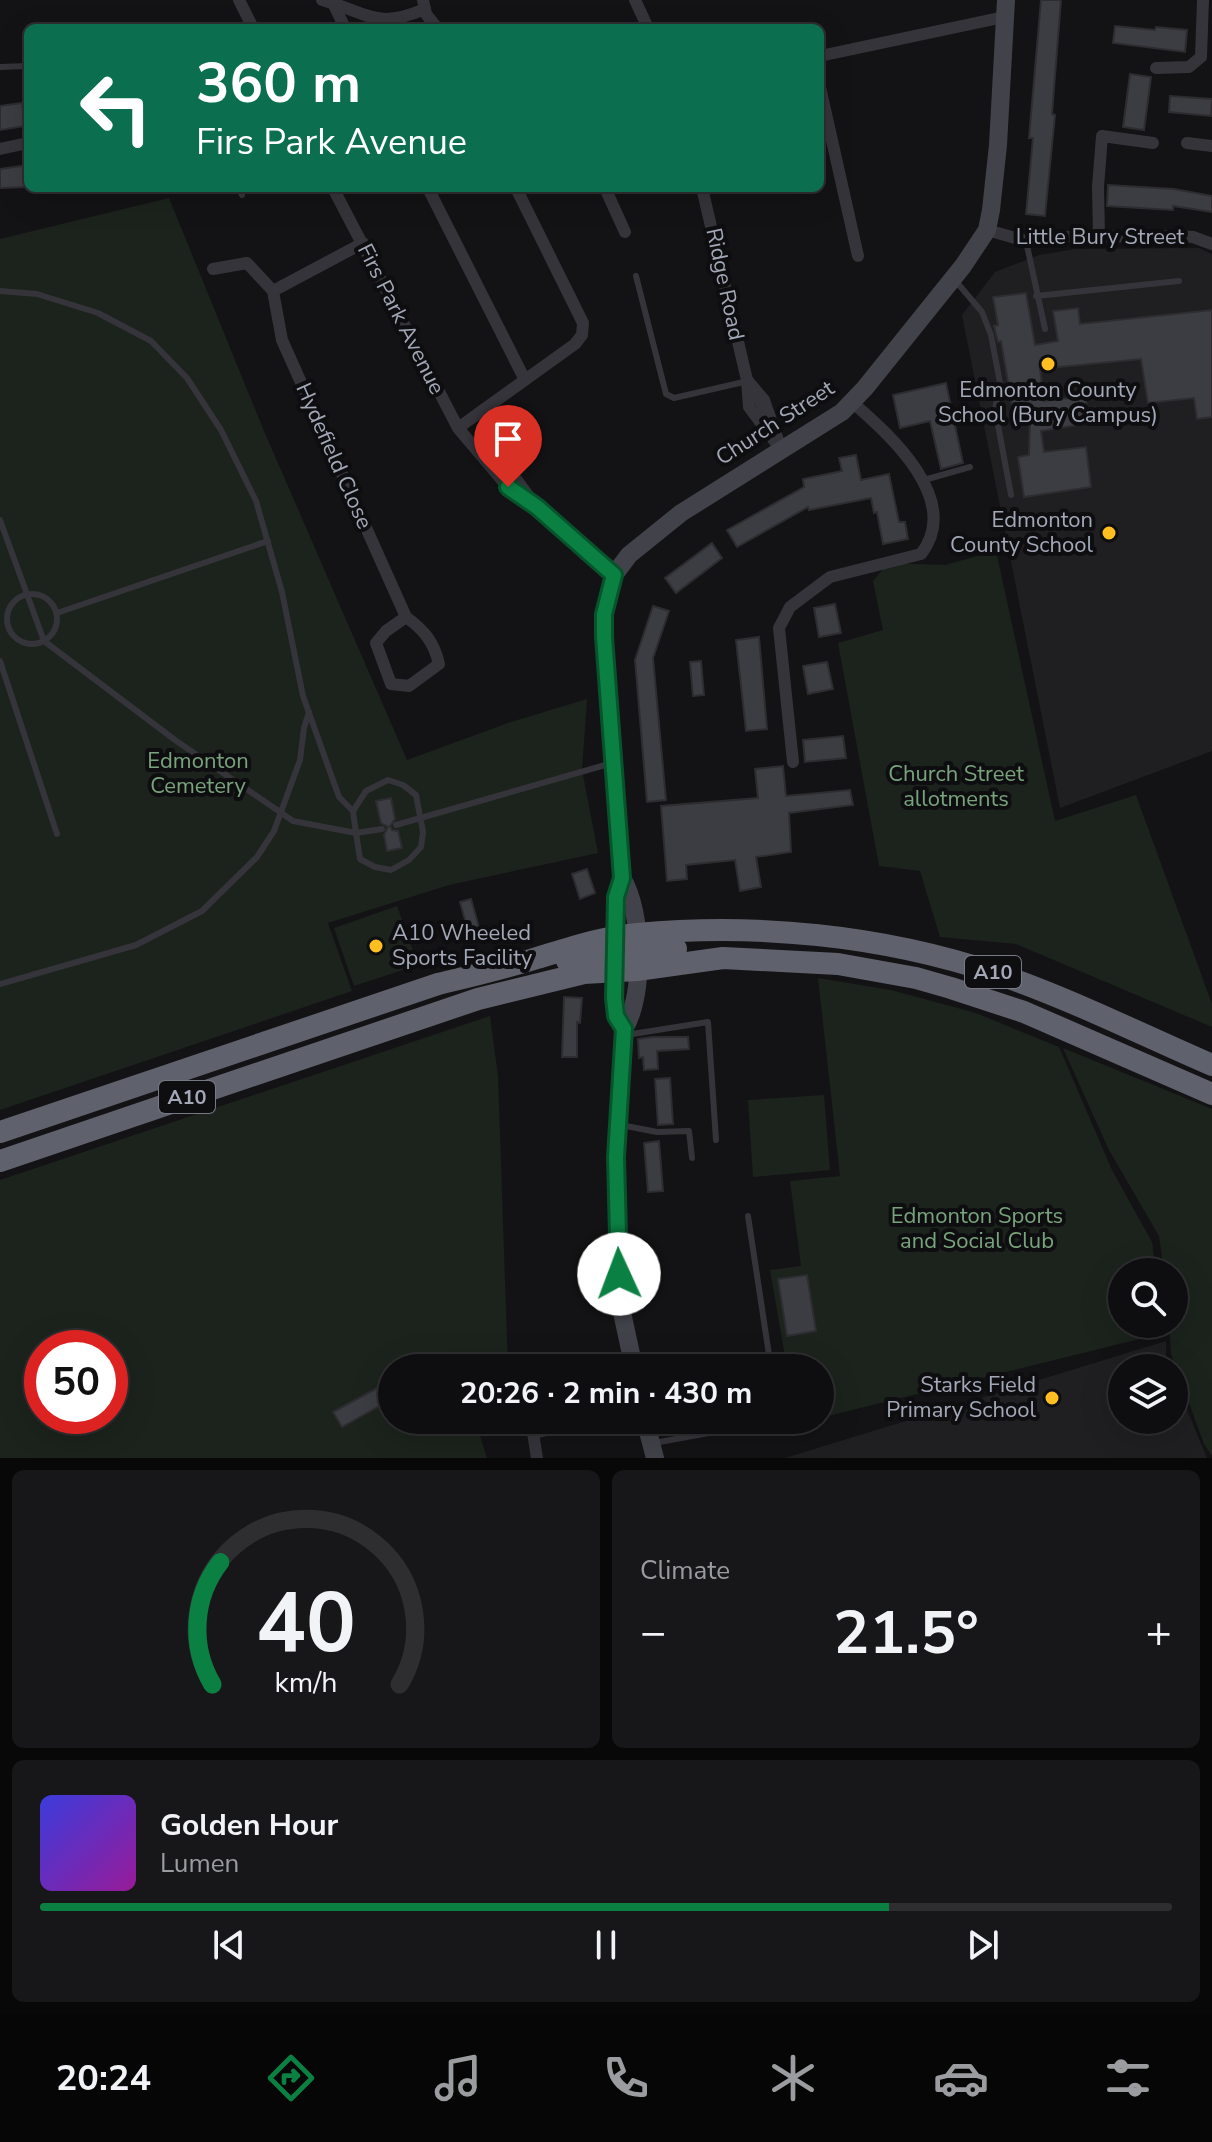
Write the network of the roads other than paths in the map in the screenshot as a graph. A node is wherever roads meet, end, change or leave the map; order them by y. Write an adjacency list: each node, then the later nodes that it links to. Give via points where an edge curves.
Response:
1 (239, 0): 7 (street)
2 (635, 0): 10 (street)
3 (1203, 0): 14 (street, via 1201,57 1189,67)
4 (327, 2): 5 (street, via 392,21); 8 (street)
5 (424, 4): 9 (street)
6 (1005, 8): 11 (street); 26 (main road, Church Street, via 998,145)
7 (251, 24)
8 (342, 24)
9 (435, 24)
10 (646, 24)
11 (824, 55)
12 (24, 66): 13 (lane)
13 (0, 67)
14 (1156, 68)
15 (824, 105): 32 (street)
16 (1153, 143): 28 (street, via 1102,136)
17 (1187, 143): 19 (street)
18 (24, 144): 20 (street)
19 (1212, 146)
20 (0, 149)
21 (335, 192): 30 (street, Firs Park Avenue)
22 (430, 192): 41 (street)
23 (518, 192): 41 (street, via 583,323 575,344)
24 (607, 192): 27 (street)
25 (703, 192): 42 (street, Ridge Road)
26 (987, 230): 29 (street, Little Bury Street); 35 (main road, Church Street)
27 (625, 232)
28 (1099, 236): 29 (street, Little Bury Street); 31 (street, Little Bury Street, via 1193,237)
29 (1026, 241): 39 (lane)
30 (363, 243): 38 (street); 44 (street, Firs Park Avenue)
31 (1212, 244)
32 (858, 256)
33 (213, 269): 38 (street, via 247,263)
34 (636, 276): 42 (lane, via 666,394 674,398)
35 (954, 279): 43 (main road, Church Street); 48 (lane, via 982,312 991,335 1000,383 995,409)
36 (1179, 281): 39 (lane)
37 (0, 291): 50 (lane, via 37,294 98,313 151,341 187,378 221,430 256,501)
38 (273, 291): 54 (street, Hydefield Close, via 282,340)
39 (1036, 296): 40 (lane)
40 (1045, 329)
41 (525, 380): 44 (street)
42 (747, 380): 45 (street, Ridge Road, via 749,407)
43 (852, 402): 45 (main road, Church Street); 47 (street, via 893,437)
44 (458, 428): 51 (street, Firs Park Avenue)
45 (782, 451): 51 (main road, Church Street, via 681,513 629,555)
46 (970, 467): 47 (lane)
47 (924, 480): 60 (street, via 933,533 921,554 830,577 790,607 779,628)
48 (1011, 495)
49 (0, 520): 52 (lane)
50 (268, 541): 53 (lane); 59 (lane)
51 (614, 575): 61 (main road, Church Street, via 604,614)
52 (27, 594): 53 (lane, via 41,595); 55 (lane, via 9,607); 57 (lane)
53 (57, 613): 57 (lane, via 54,631)
54 (406, 617): 54 (street, Hydefield Close, via 423,629 439,664 409,686 391,684 376,643)
55 (9, 629): 56 (lane); 57 (lane, via 18,640)
56 (0, 632)
57 (44, 641): 63 (lane)
58 (0, 661): 68 (lane)
59 (309, 712): 62 (lane, via 339,797); 63 (lane)
60 (793, 762)
61 (612, 763): 64 (lane); 69 (main road, Church Street, via 622,878 631,895)
62 (353, 811): 64 (lane, via 366,791 388,780 416,795); 67 (lane)
63 (282, 813): 67 (lane, via 293,821); 70 (lane, via 257,857 202,911 136,945)
64 (420, 819): 65 (lane); 67 (lane, via 421,847 391,870 360,859)
65 (396, 825)
66 (382, 829): 67 (lane)
67 (356, 833)
68 (57, 834)
69 (627, 953): 71 (highway, A10, via 559,962 539,957); 72 (main road, Church Street, via 616,1016); 73 (highway, A10, via 584,973 478,999); 74 (highway, A10, via 760,931 833,936 922,953 1033,987); 75 (highway, A10, via 838,964 940,985 1024,1012)
70 (0, 984)
71 (313, 1026): 73 (highway); 77 (highway, A10)
72 (624, 1032): 76 (main road, Church Street); 78 (lane, via 708,1022)
73 (322, 1052): 80 (highway, A10)
74 (1212, 1065)
75 (1212, 1094)
76 (618, 1125): 79 (lane, via 689,1131); 82 (main road, Church Street, via 620,1303)
77 (0, 1132)
78 (716, 1140)
79 (692, 1158)
80 (0, 1161)
81 (748, 1216): 83 (lane)
82 (631, 1354)
83 (769, 1354)
84 (533, 1434): 87 (street)
85 (708, 1434): 86 (lane)
86 (653, 1451)
87 (537, 1458)

